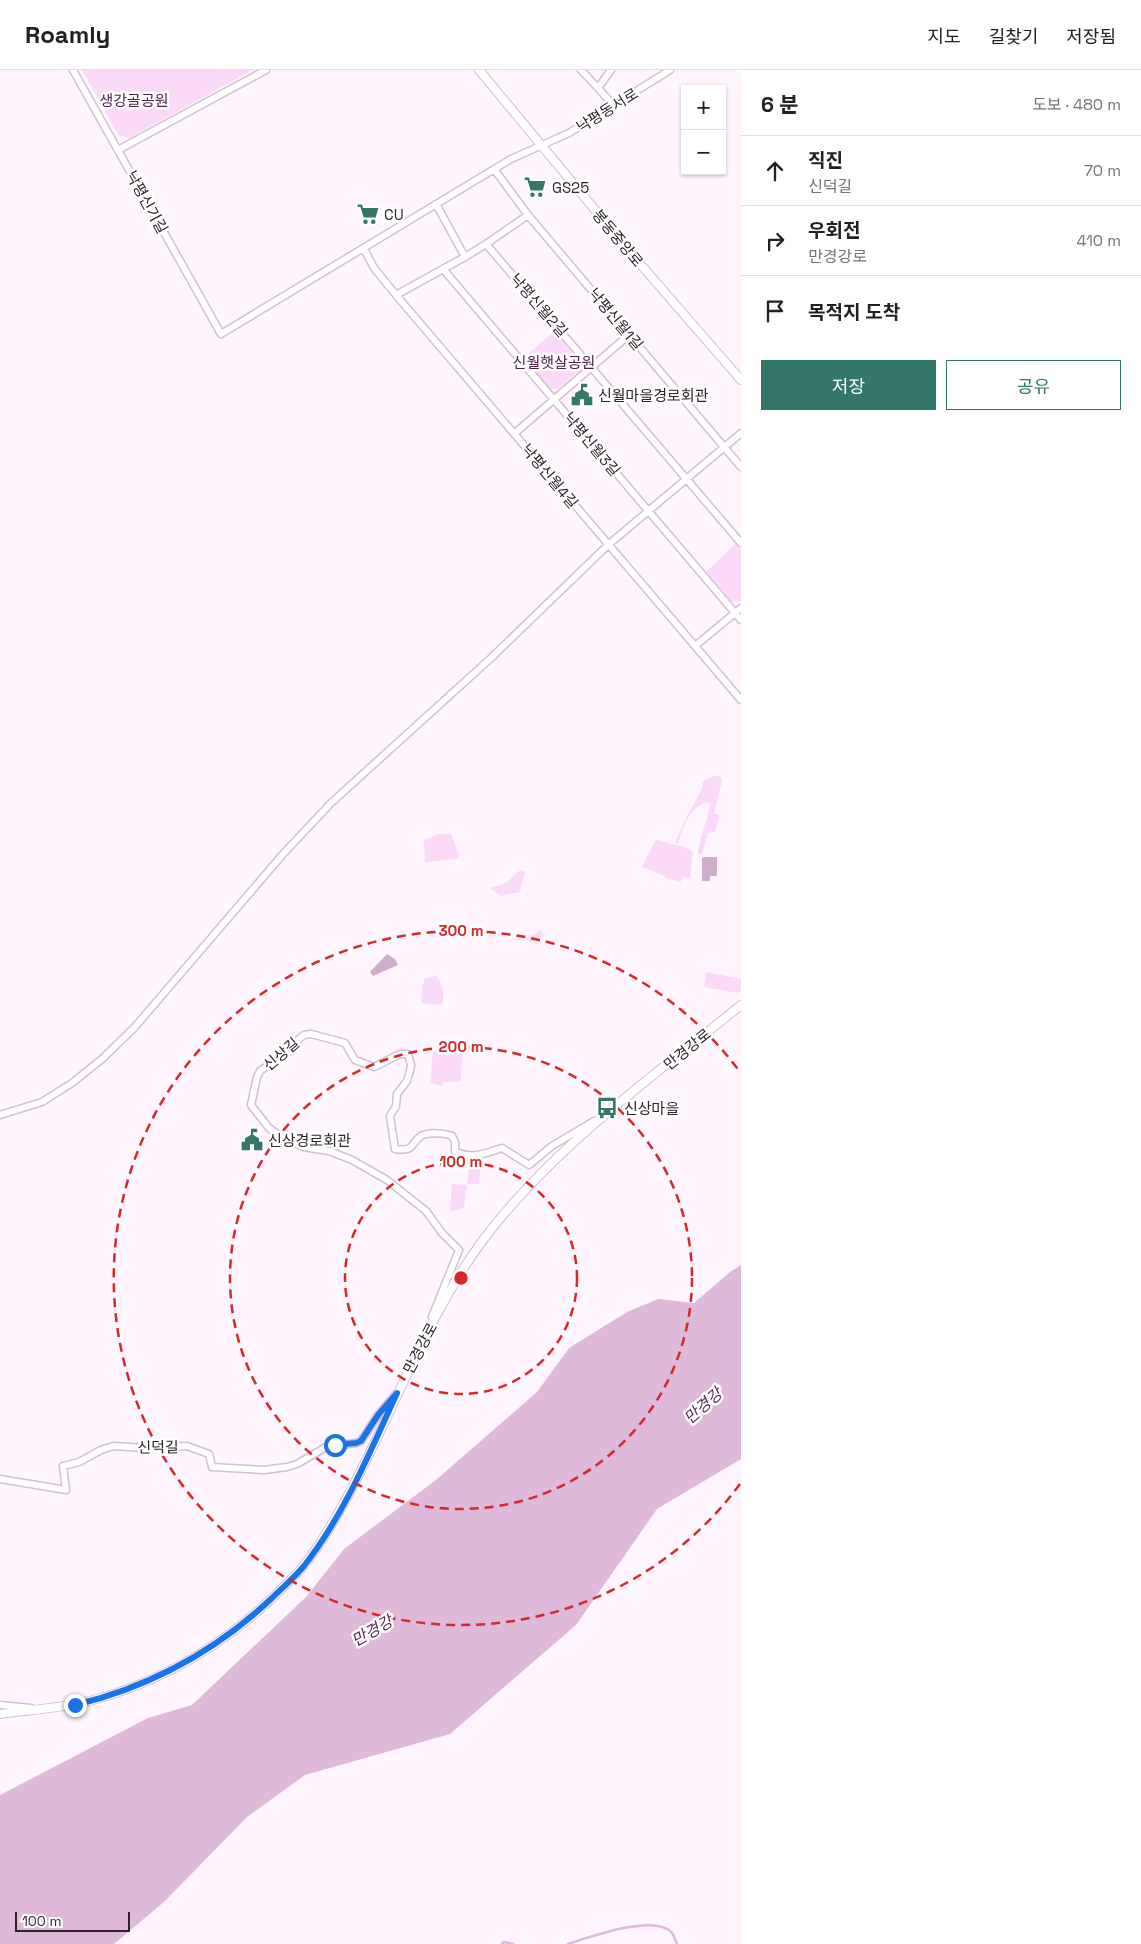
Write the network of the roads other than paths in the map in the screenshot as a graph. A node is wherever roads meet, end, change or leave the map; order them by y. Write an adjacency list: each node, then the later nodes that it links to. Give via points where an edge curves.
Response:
1 (73, 70): 10 (street, 낙평신기길)
2 (266, 70): 10 (street)
3 (479, 70): 9 (street, 봉동중앙로)
4 (581, 70): 7 (street)
5 (611, 70): 7 (street)
6 (670, 70): 8 (street, 낙평동서로)
7 (598, 88): 8 (street)
8 (613, 105): 9 (street, 낙평동서로)
9 (542, 147): 11 (street, 낙평동서로); 22 (street, 봉동중앙로)
10 (118, 150): 19 (street, 낙평신기길)
11 (494, 169): 12 (street, 낙평동서로); 13 (street, 낙평신월1길)
12 (436, 204): 15 (street, 낙평동서로); 16 (street)
13 (528, 215): 14 (street); 20 (street, 낙평신월1길)
14 (486, 244): 16 (street); 21 (street, 낙평신월2길)
15 (364, 249): 18 (street, 낙평신월4길, via 374,268); 19 (street, 낙평동서로)
16 (465, 257): 17 (street)
17 (443, 269): 18 (street); 23 (street, 낙평신월3길)
18 (396, 294): 24 (street, 낙평신월4길)
19 (221, 334)
20 (630, 334): 21 (street); 26 (street, 낙평신월1길)
21 (592, 367): 23 (street); 28 (street, 낙평신월2길)
22 (741, 380)
23 (554, 399): 24 (street); 29 (street, 낙평신월3길)
24 (514, 433): 31 (street, 낙평신월4길)
25 (741, 433): 26 (street)
26 (724, 447): 27 (street, 낙평신월1길); 28 (street)
27 (741, 467)
28 (686, 480): 29 (street); 30 (street, 낙평신월2길)
29 (648, 511): 31 (street); 32 (street, 낙평신월3길)
30 (741, 543)
31 (608, 545): 34 (street, 낙평신월4길); 38 (street, via 492,658 331,803 134,1028 102,1059 58,1093 26,1108)
32 (738, 610): 33 (street, 낙평신월3길); 34 (street)
33 (741, 620)
34 (695, 646): 35 (street, 낙평신월4길)
35 (741, 700)
36 (741, 1005): 37 (street, 만경강로)
37 (608, 1113): 39 (street, 만경강로, via 552,1164 480,1244); 39 (street, 신상길, via 529,1165 502,1148 479,1155 460,1154 455,1151 452,1136 446,1133 423,1135 415,1145 400,1150 395,1149 390,1116 396,1106 397,1094 410,1071 408,1054 400,1054 374,1068 355,1060 345,1043 311,1034 304,1035 288,1052 260,1071 251,1105 269,1128 303,1147 329,1151 376,1172 420,1205 459,1250)
38 (0, 1115)
39 (424, 1339): 40 (street, 만경강로)
40 (397, 1393): 41 (street, 신덕길, via 361,1441 326,1447 287,1467 264,1470 212,1467 209,1454 187,1446 113,1446 63,1466 66,1490); 43 (street, 만경강로, via 346,1499 319,1544 297,1573 258,1611 215,1645 147,1681 91,1701)
41 (0, 1479)
42 (0, 1704): 43 (street)
43 (38, 1709): 44 (street, 만경강로)
44 (0, 1714)

